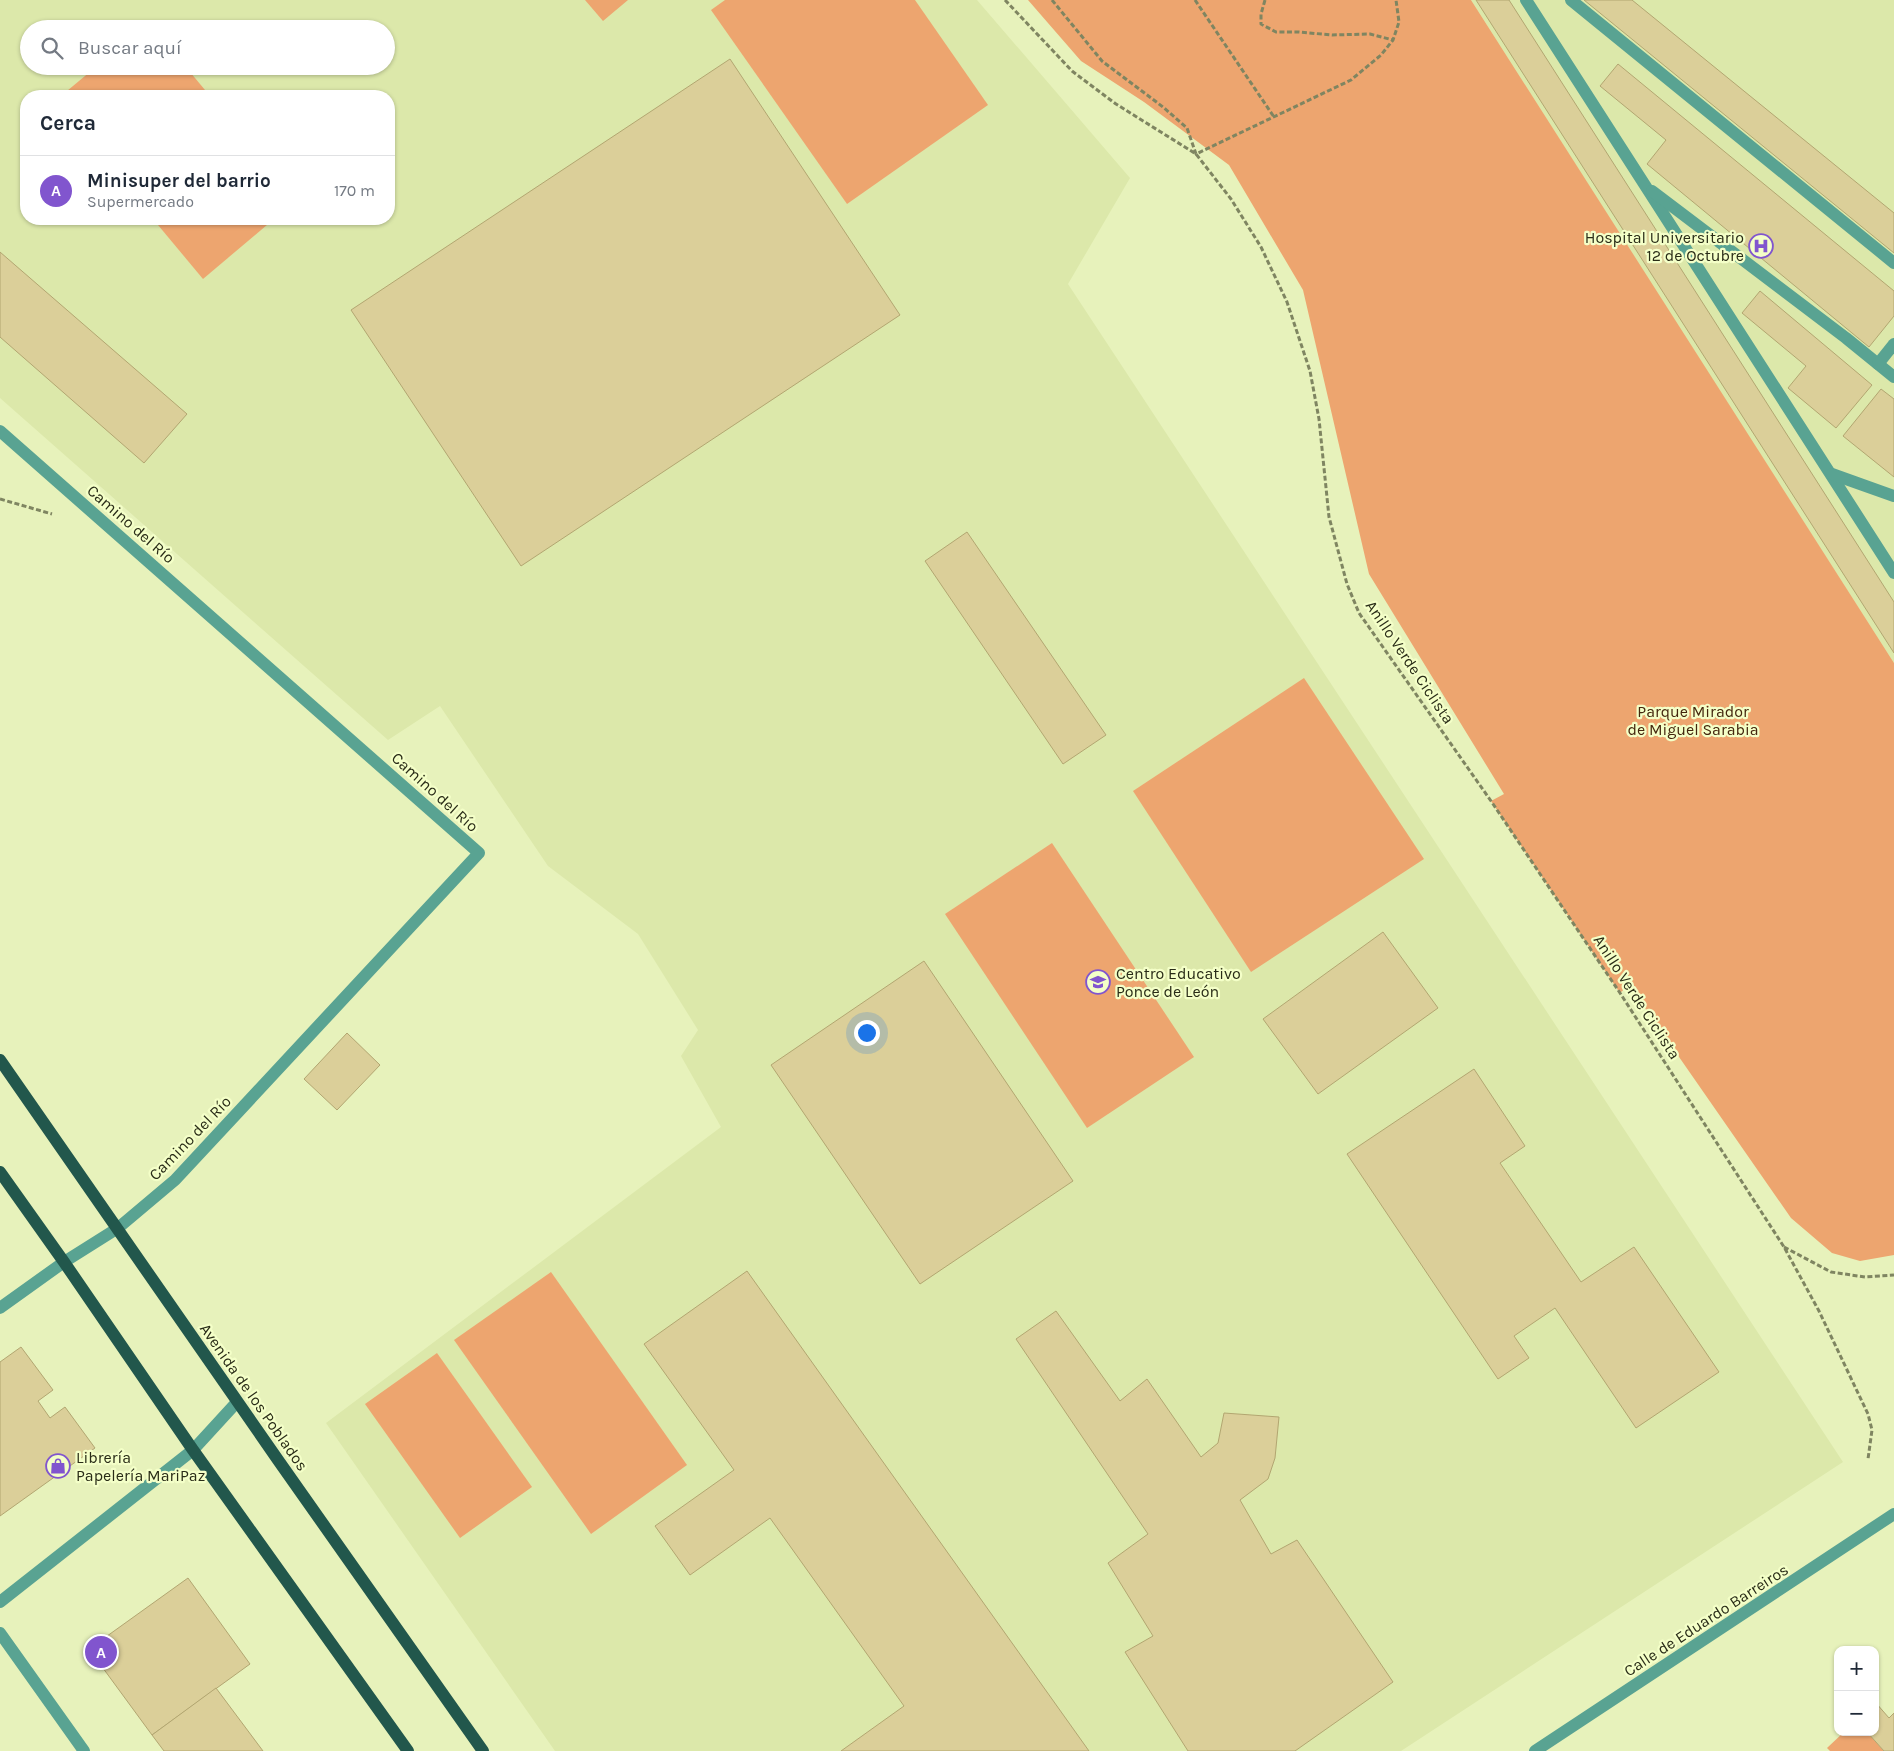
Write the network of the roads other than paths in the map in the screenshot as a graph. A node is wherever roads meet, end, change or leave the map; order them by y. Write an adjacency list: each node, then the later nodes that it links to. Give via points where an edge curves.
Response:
1 (1526, 0): 3 (street)
2 (1571, 0): 4 (street)
3 (1644, 184): 6 (street); 9 (street)
4 (1894, 264)
5 (1894, 344): 6 (street)
6 (1878, 364): 7 (street)
7 (1894, 377)
8 (0, 431): 14 (street, Camino del Río, via 480,853 175,1180)
9 (1832, 474): 10 (street); 11 (street)
10 (1894, 496)
11 (1894, 574)
12 (0, 1060): 14 (main road, Avenida de los Poblados)
13 (0, 1172): 15 (main road)
14 (118, 1228): 15 (street); 17 (main road, Avenida de los Poblados)
15 (64, 1262): 16 (street); 18 (main road)
16 (0, 1308)
17 (238, 1402): 18 (street); 24 (main road, Avenida de los Poblados)
18 (193, 1450): 20 (street); 23 (main road)
19 (1894, 1514): 25 (street, Calle de Eduardo Barreiros)
20 (0, 1602)
21 (0, 1633): 22 (street)
22 (84, 1751)
23 (408, 1751)
24 (482, 1751)
25 (1535, 1751)

